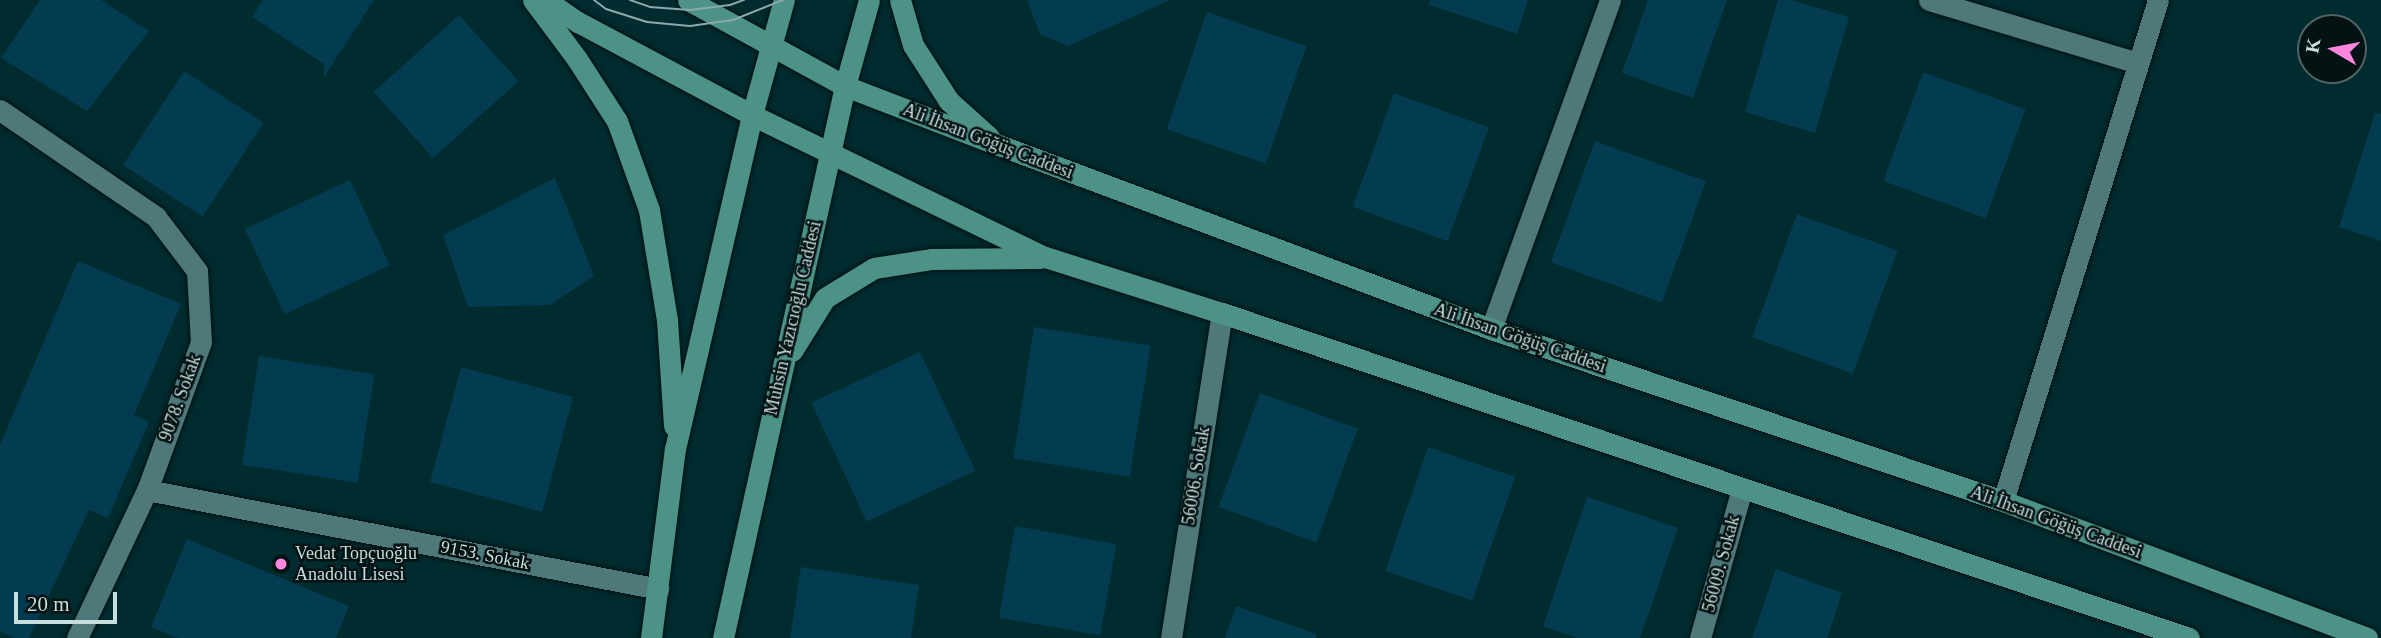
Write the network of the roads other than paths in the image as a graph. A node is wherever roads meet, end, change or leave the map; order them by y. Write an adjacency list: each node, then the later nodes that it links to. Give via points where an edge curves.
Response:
1 (533, 0): 21 (main road, via 617,121 649,210 667,320)
2 (546, 0): 14 (main road, via 578,22)
3 (688, 0): 10 (main road, Ali İhsan Göğüş Caddesi)
4 (784, 0): 10 (main road)
5 (869, 0): 12 (main road, Muhsin Yazıcıoğlu Caddesi)
6 (900, 0): 15 (main road, via 913,45 949,101)
7 (1610, 0): 19 (street)
8 (1929, 0): 11 (street)
9 (2158, 0): 11 (street)
10 (771, 46): 12 (main road, Ali İhsan Göğüş Caddesi); 14 (main road)
11 (2138, 63): 24 (street)
12 (845, 86): 15 (main road, Ali İhsan Göğüş Caddesi); 16 (main road, Muhsin Yazıcıoğlu Caddesi)
13 (0, 110): 23 (street, 9078. Sokak, via 156,217 197,271 201,342)
14 (752, 115): 16 (main road); 21 (main road)
15 (999, 145): 19 (main road, Ali İhsan Göğüş Caddesi)
16 (831, 153): 17 (main road); 20 (main road, Muhsin Yazıcıoğlu Caddesi)
17 (1045, 257): 18 (main road); 20 (main road, via 932,259 874,268 825,298)
18 (1222, 313): 22 (main road); 29 (street, 56006. Sokak)
19 (1491, 329): 24 (main road, Ali İhsan Göğüş Caddesi)
20 (782, 368): 28 (main road, Muhsin Yazıcıoğlu Caddesi)
21 (675, 449): 25 (main road)
22 (1742, 489): 30 (street, 56009. Sokak); 31 (main road)
23 (147, 490): 25 (street, 9153. Sokak); 26 (street, 9078. Sokak)
24 (2003, 501): 32 (main road, Ali İhsan Göğüş Caddesi)
25 (659, 589): 27 (main road)
26 (77, 638)
27 (652, 638)
28 (723, 638)
29 (1171, 638)
30 (1700, 638)
31 (2189, 638)
32 (2367, 638)

